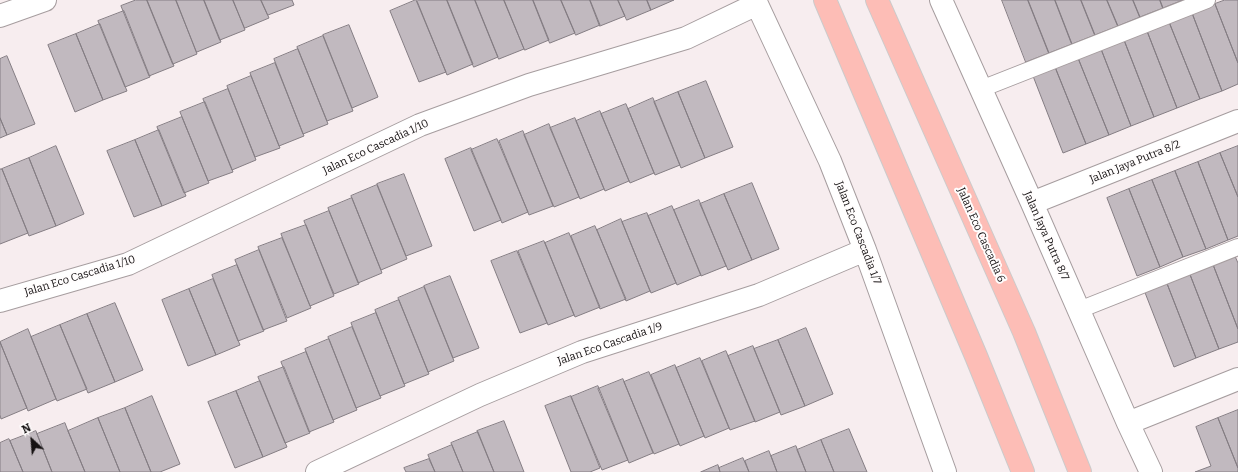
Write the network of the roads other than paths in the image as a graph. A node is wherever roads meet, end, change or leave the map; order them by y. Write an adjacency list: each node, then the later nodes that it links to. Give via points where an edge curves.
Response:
1 (45, 0): 7 (street)
2 (825, 0): 19 (main road)
3 (877, 0): 20 (main road, Jalan Eco Cascadia 6, via 1024,332)
4 (940, 0): 8 (street, Jalan Jaya Putra 8/7)
5 (1207, 0): 8 (lane)
6 (756, 2): 12 (street, Jalan Eco Cascadia 1/7, via 830,161); 13 (street, Jalan Eco Cascadia 1/10, via 686,38 529,85 420,125 128,264)
7 (0, 16)
8 (980, 88): 10 (street, Jalan Jaya Putra 8/7)
9 (1238, 121): 10 (street, Jalan Jaya Putra 8/2)
10 (1032, 203): 14 (street, Jalan Jaya Putra 8/7)
11 (1238, 247): 14 (lane)
12 (865, 250): 17 (street, Jalan Eco Cascadia 1/9, via 759,295 582,352 480,395); 18 (street, Jalan Eco Cascadia 1/7)
13 (0, 300)
14 (1079, 310): 16 (street, Jalan Jaya Putra 8/7)
15 (1238, 379): 16 (street)
16 (1128, 423): 21 (street, Jalan Jaya Putra 8/7)
17 (317, 472)
18 (945, 472)
19 (1023, 472)
20 (1080, 472)
21 (1151, 472)

